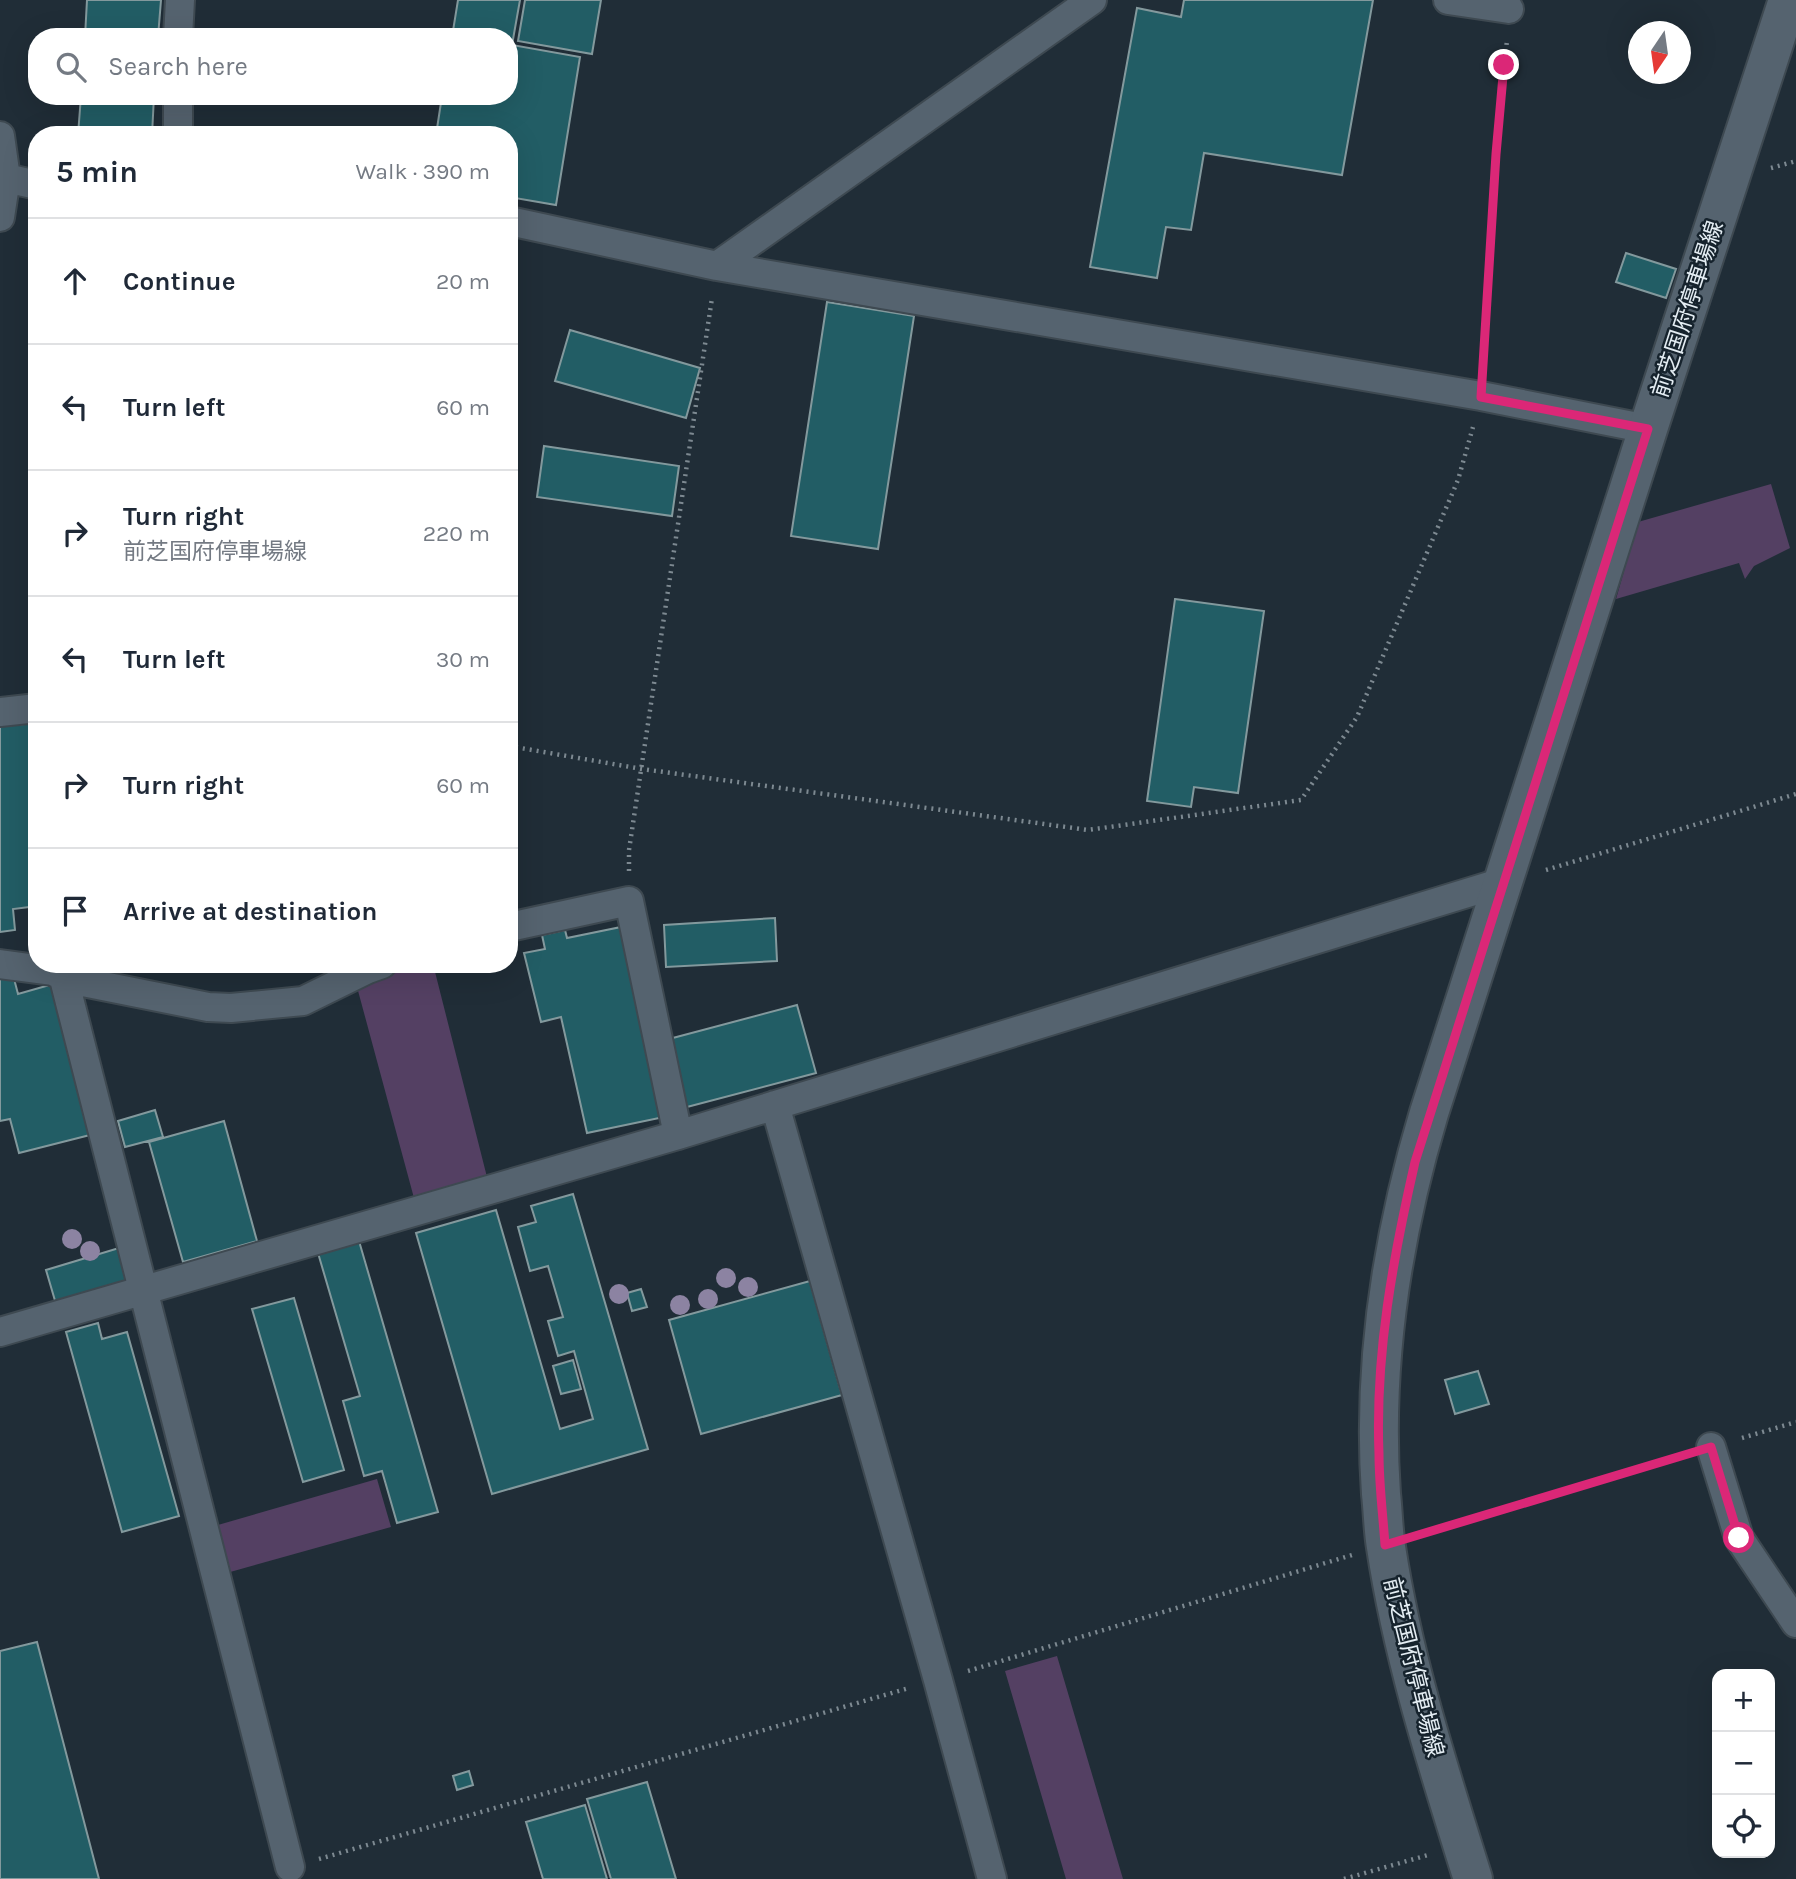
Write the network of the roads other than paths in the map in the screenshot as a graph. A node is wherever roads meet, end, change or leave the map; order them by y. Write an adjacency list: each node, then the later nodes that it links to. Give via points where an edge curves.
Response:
1 (180, 0): 6 (street)
2 (1092, 0): 14 (street)
3 (1448, 0): 5 (street)
4 (1788, 0): 15 (main road, 前芝国府停車場線)
5 (1509, 9)
6 (178, 28)
7 (178, 105): 8 (street)
8 (178, 126)
9 (0, 136): 10 (street)
10 (6, 178): 11 (street); 12 (street)
11 (28, 184)
12 (0, 217)
13 (518, 223): 14 (street)
14 (717, 266): 15 (street)
15 (1648, 429): 18 (main road, 前芝国府停車場線)
16 (28, 709): 17 (street)
17 (0, 712)
18 (1503, 882): 25 (street); 31 (main road, 前芝国府停車場線, via 1415,1162 1396,1242 1380,1382 1378,1454 1385,1545 1408,1660)
19 (518, 925): 26 (street, via 629,901)
20 (0, 964): 21 (street)
21 (28, 969)
22 (52, 973): 24 (street)
23 (360, 973): 24 (street, via 303,1001 231,1008)
24 (63, 975): 27 (street)
25 (775, 1105): 26 (street); 33 (street)
26 (678, 1135): 27 (street)
27 (142, 1289): 28 (street); 32 (street)
28 (0, 1332)
29 (1711, 1447): 30 (street, via 1739,1538)
30 (1796, 1622)
31 (1468, 1862)
32 (289, 1867)
33 (992, 1879)

